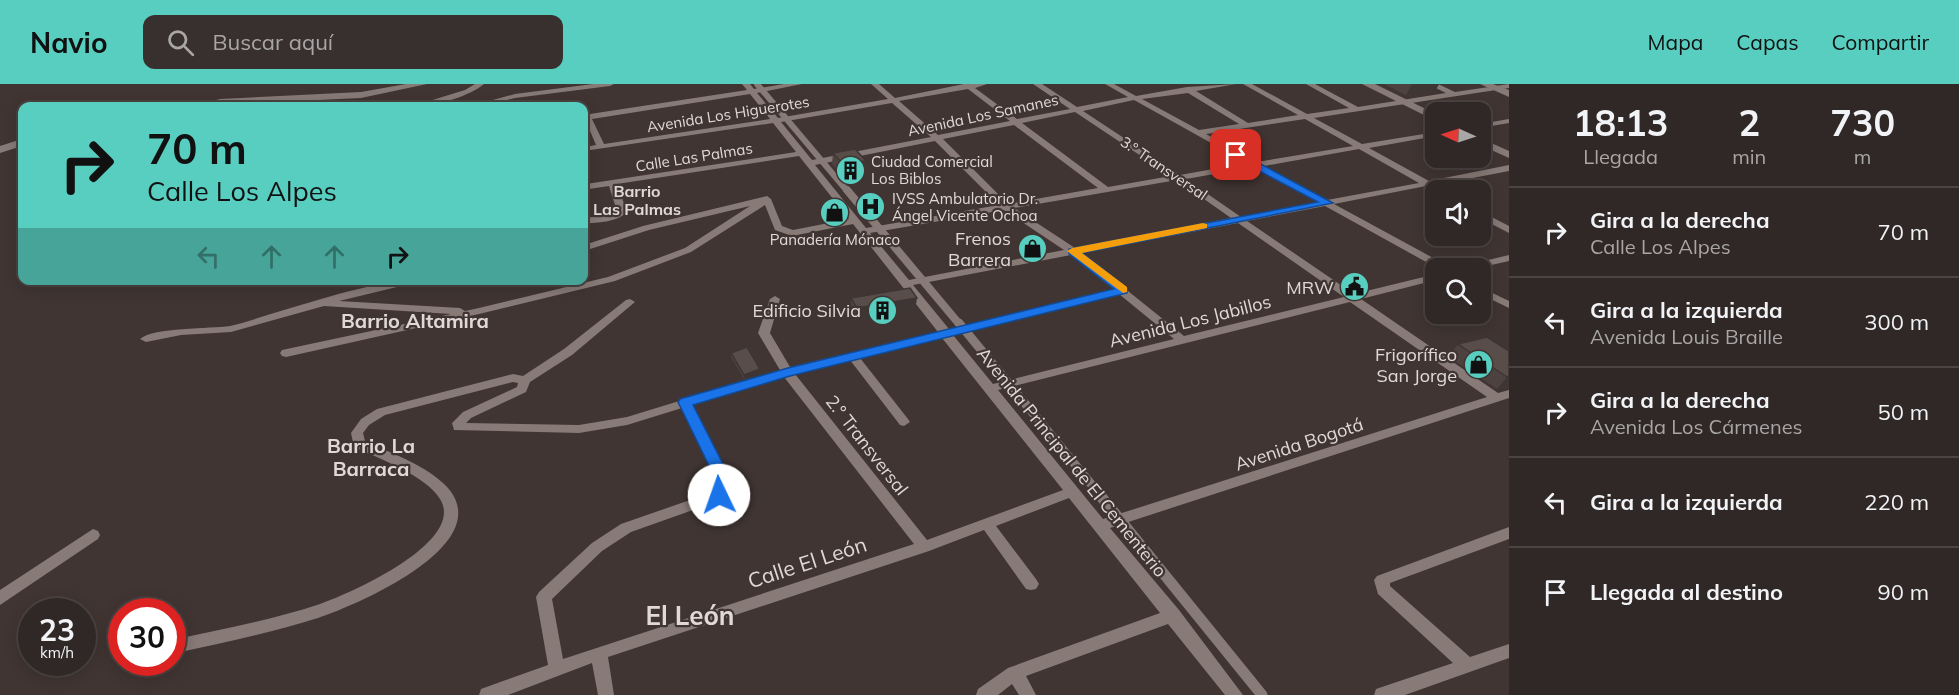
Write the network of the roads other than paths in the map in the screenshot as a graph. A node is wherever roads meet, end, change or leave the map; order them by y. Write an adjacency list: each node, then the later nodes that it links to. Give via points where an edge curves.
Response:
1 (422, 84): 26 (street, via 361,95)
2 (480, 84): 27 (street, via 468,92)
3 (610, 84): 19 (street)
4 (746, 84): 20 (street, Avenida Principal de El Cementerio)
5 (798, 84): 20 (street)
6 (875, 84): 25 (street)
7 (983, 84): 16 (street, Avenida Los Higuerotes)
8 (1037, 84): 33 (street, 3.° Transversal)
9 (1109, 84): 24 (street)
10 (1179, 84): 21 (street)
11 (1232, 84): 21 (street, Avenida Los Samanes)
12 (1248, 84): 35 (street)
13 (1310, 84): 31 (street)
14 (1367, 84): 30 (street)
15 (1432, 84): 23 (street)
16 (968, 85): 25 (street, Avenida Los Higuerotes); 40 (street)
17 (1490, 86): 18 (street); 22 (street); 23 (street)
18 (1509, 86)
19 (576, 88): 28 (street); 29 (street)
20 (758, 89): 32 (street); 37 (street); 38 (street, Avenida Principal de El Cementerio)
21 (1189, 90): 24 (street, Avenida Los Samanes); 42 (street)
22 (1509, 94)
23 (1456, 95): 30 (street)
24 (1135, 98): 33 (street, Avenida Los Samanes); 43 (street)
25 (894, 101): 37 (street, Avenida Los Higuerotes); 45 (street)
26 (220, 102)
27 (432, 102)
28 (495, 102)
29 (581, 102)
30 (1404, 103): 31 (street); 34 (street)
31 (1357, 109): 35 (street)
32 (588, 110)
33 (1076, 110): 40 (street, Avenida Los Samanes); 56 (street, 3.° Transversal)
34 (1425, 113)
35 (1305, 117): 42 (street); 49 (street)
36 (588, 119): 48 (street)
37 (788, 119): 38 (street, Avenida Los Higuerotes); 53 (street)
38 (776, 121): 48 (street, Avenida Los Higuerotes); 53 (street, Avenida Principal de El Cementerio)
39 (1509, 122): 41 (street)
40 (1017, 123): 45 (street, Avenida Los Samanes); 62 (street)
41 (1491, 124)
42 (1247, 126): 43 (street)
43 (1197, 133): 54 (street)
44 (1425, 136): 49 (street)
45 (938, 139): 53 (street, Avenida Los Samanes); 65 (street)
46 (18, 143): 51 (street)
47 (1491, 146): 52 (street)
48 (601, 147): 50 (street, Avenida Los Higuerotes)
49 (1360, 147): 54 (street); 58 (street)
50 (588, 149)
51 (0, 150)
52 (1509, 155)
53 (812, 159): 59 (street, Calle Las Palmas); 69 (street, Avenida Principal de El Cementerio); 70 (street)
54 (1256, 165): 56 (street); 64 (street)
55 (1509, 168): 57 (street)
56 (1179, 178): 62 (street); 66 (street, 3.° Transversal)
57 (1448, 180)
58 (1425, 183)
59 (613, 184): 61 (street, Calle Las Palmas); 67 (street, via 622,212 616,217)
60 (1425, 184): 64 (street)
61 (588, 189)
62 (1106, 190): 65 (street)
63 (767, 200): 69 (street, via 778,228 792,233); 72 (street, via 646,228); 82 (street, via 688,250)
64 (1328, 203): 66 (street); 74 (street)
65 (1006, 207): 70 (street); 73 (street)
66 (1239, 219): 73 (street); 86 (street, 3.° Transversal)
67 (588, 220)
68 (1491, 220): 71 (street)
69 (859, 226): 70 (street); 79 (street, Avenida Principal de El Cementerio)
70 (877, 228): 78 (street)
71 (1509, 230)
72 (588, 247)
73 (1072, 251): 78 (street); 83 (street)
74 (1426, 258)
75 (1509, 258): 76 (street)
76 (1491, 262)
77 (1425, 280): 86 (street, Avenida Los Jabillos)
78 (922, 281): 79 (street); 91 (street)
79 (904, 284): 92 (street, Avenida Principal de El Cementerio)
80 (400, 285): 88 (street)
81 (586, 285): 90 (street)
82 (588, 285)
83 (1123, 290): 91 (street); 94 (street)
84 (1491, 296): 89 (street)
85 (775, 299): 97 (street, 2.° Transversal, via 764,333)
86 (1354, 299): 94 (street, Avenida Los Jabillos); 101 (street, 3.° Transversal)
87 (630, 302): 98 (street, via 568,352)
88 (321, 303): 90 (street); 93 (street, via 231,329)
89 (1509, 305)
90 (479, 311): 95 (street)
91 (961, 329): 92 (street); 99 (street)
92 (944, 333): 96 (street); 100 (street, Avenida Principal de El Cementerio)
93 (146, 339)
94 (1182, 340): 99 (street, Avenida Los Jabillos)
95 (286, 353)
96 (854, 358): 97 (street); 103 (street)
97 (788, 372): 102 (street); 110 (street, 2.° Transversal)
98 (525, 380): 102 (street, via 522,389 467,415 458,427 579,429 627,421); 114 (street, via 513,378 381,412 365,422 357,433 359,444 432,482 449,502 450,521 443,537 425,554 369,589 319,611)
99 (1009, 383): 100 (street, Avenida Los Jabillos); 105 (street)
100 (988, 388): 104 (street, Avenida Principal de El Cementerio)
101 (1503, 396): 105 (street, Avenida Bogotá)
102 (685, 402): 118 (street, via 721,474 719,495 626,528 597,547 544,597)
103 (904, 422)
104 (1071, 492): 106 (street, Calle El León); 107 (street, Avenida Principal de El Cementerio)
105 (1119, 521): 107 (street, Avenida Bogotá); 125 (street)
106 (987, 524): 110 (street, Calle El León); 111 (street)
107 (1100, 526): 113 (street, Avenida Principal de El Cementerio)
108 (1509, 533): 117 (street, via 1382,580 1383,589)
109 (93, 535): 112 (street)
110 (924, 548): 116 (street, Calle El León)
111 (1030, 584)
112 (0, 598)
113 (1173, 615): 119 (street); 124 (street, Avenida Principal de El Cementerio)
114 (186, 644)
115 (1509, 651): 117 (street)
116 (599, 653): 118 (street, Calle El León); 121 (street)
117 (1467, 665): 126 (street)
118 (557, 670): 120 (street, Calle El León)
119 (1014, 674): 122 (street); 123 (street)
120 (487, 695)
121 (606, 695)
122 (984, 695)
123 (1028, 695)
124 (1235, 695)
125 (1262, 695)
126 (1382, 695)

